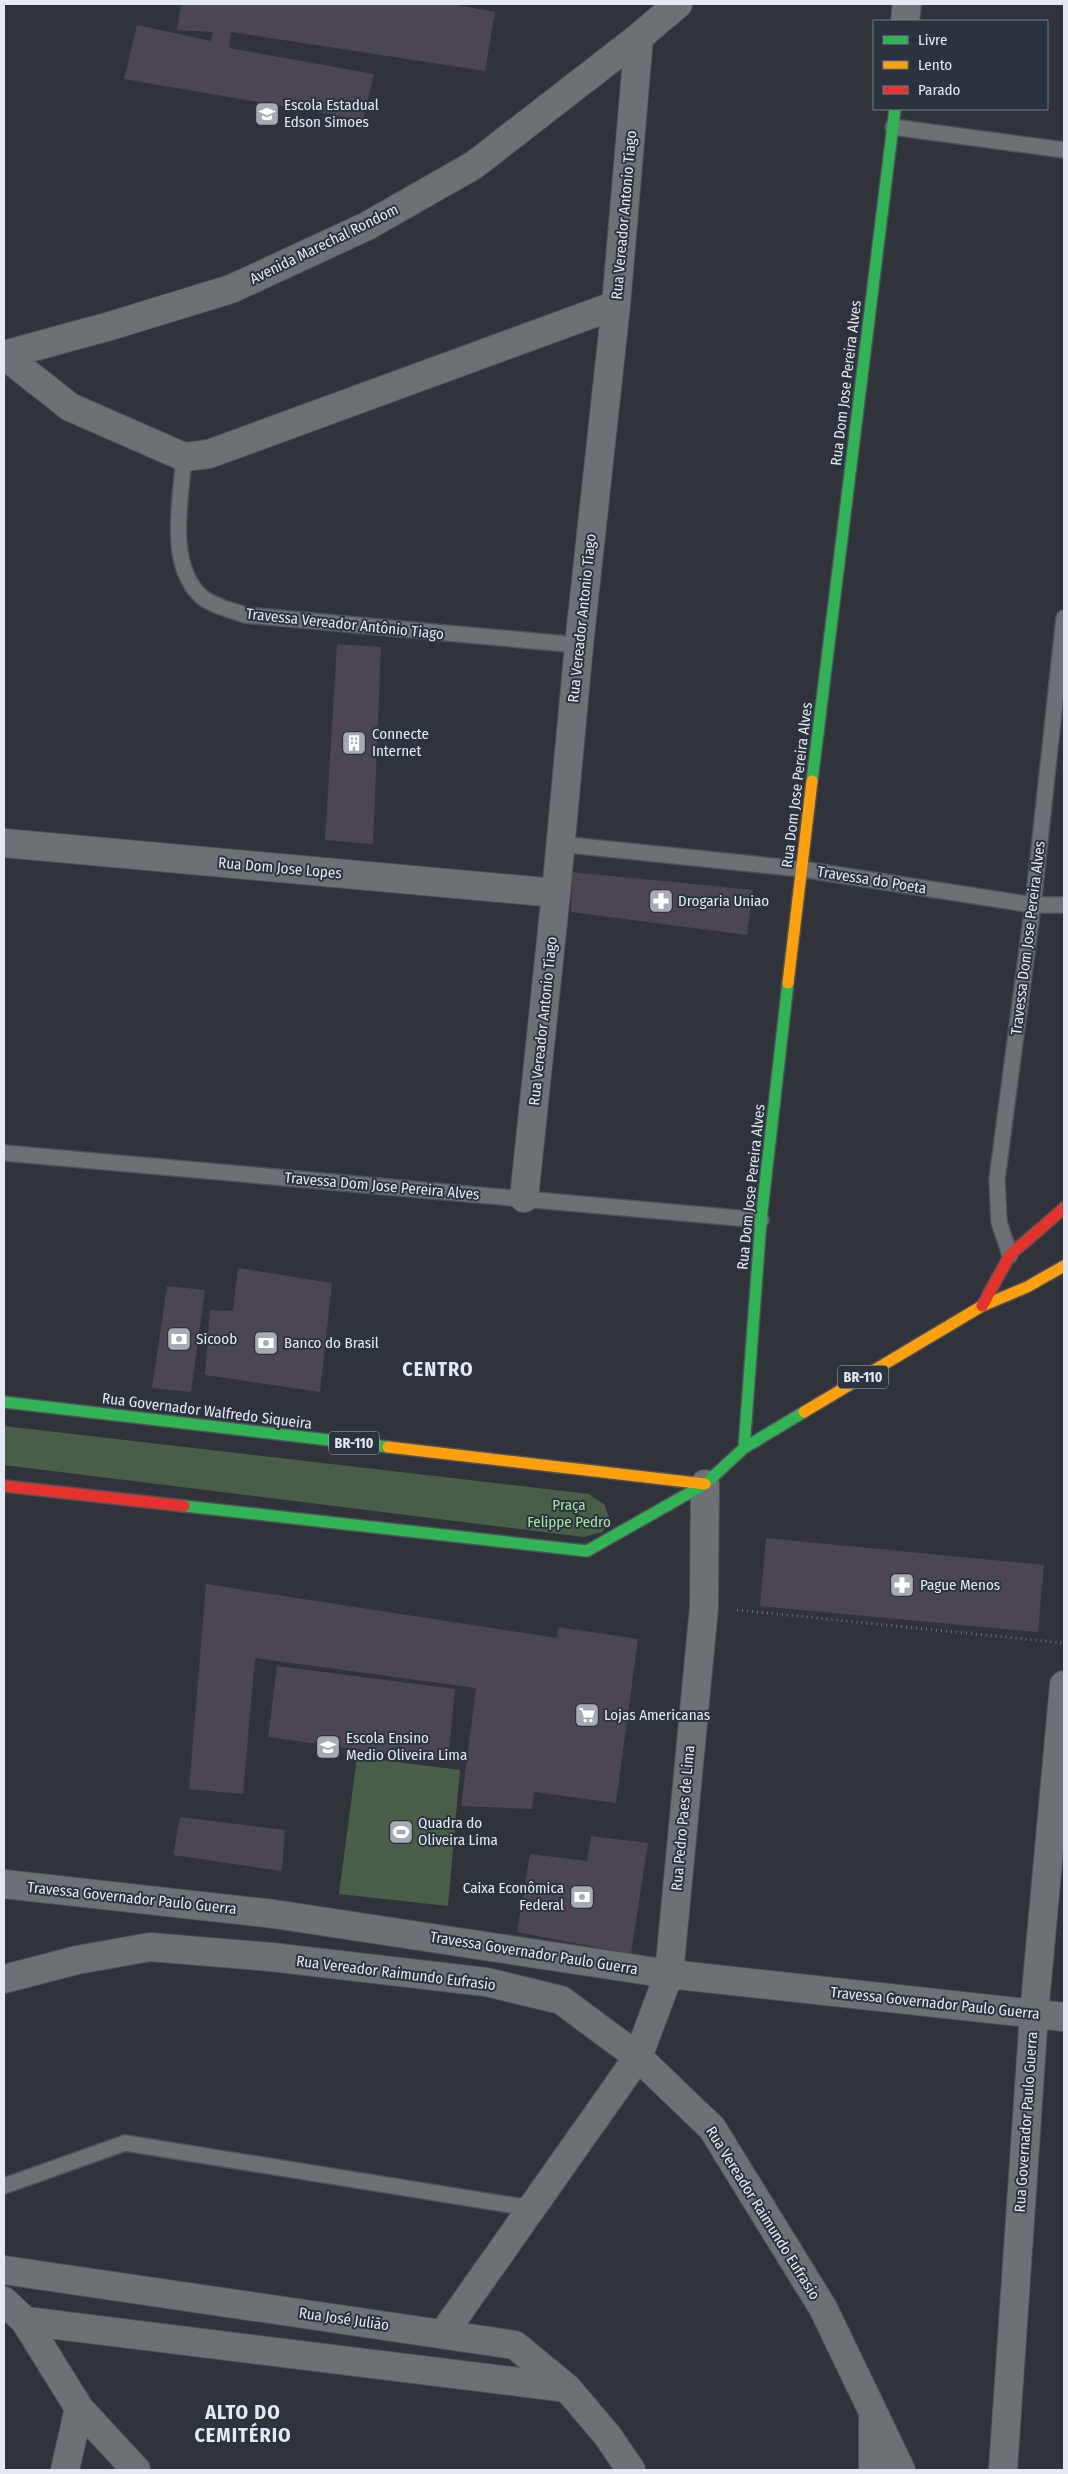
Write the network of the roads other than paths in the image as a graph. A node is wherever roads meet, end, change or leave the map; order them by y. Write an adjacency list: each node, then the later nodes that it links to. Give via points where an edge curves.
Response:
1 (678, 4): 4 (street, Avenida Marechal Rondom)
2 (907, 4): 3 (street)
3 (905, 20)
4 (639, 37): 8 (street, Rua Vereador Antonio Tiago); 9 (street, Avenida Marechal Rondom, via 474,165 367,226 231,289)
5 (895, 110): 6 (main road, Rua Dom Jose Pereira Alves)
6 (893, 126): 7 (lane); 15 (main road, Rua Dom Jose Pereira Alves)
7 (1064, 150)
8 (616, 305): 10 (street, via 209,454); 12 (street, Rua Vereador Antonio Tiago)
9 (4, 355): 10 (street, via 70,407)
10 (184, 457): 12 (lane, Travessa Vereador Antônio Tiago, via 178,550 185,573 203,598 245,615)
11 (1064, 618): 17 (lane, Travessa Dom Jose Pereira Alves)
12 (579, 645): 14 (street, Rua Vereador Antonio Tiago)
13 (4, 843): 16 (street, Rua Dom Jose Lopes)
14 (560, 844): 15 (lane, Travessa do Poeta); 16 (street, Rua Vereador Antonio Tiago)
15 (801, 869): 17 (lane, Travessa do Poeta); 22 (main road, Rua Dom Jose Pereira Alves)
16 (556, 893): 20 (street, Rua Vereador Antonio Tiago)
17 (1033, 905): 18 (lane, Travessa do Poeta); 23 (lane, Travessa Dom Jose Pereira Alves, via 997,1179 999,1222)
18 (1064, 905)
19 (4, 1153): 20 (lane, Travessa Dom Jose Pereira Alves)
20 (524, 1198): 22 (lane, Travessa Dom Jose Pereira Alves)
21 (1064, 1208): 23 (main road, BR-110)
22 (761, 1220): 27 (main road, Rua Dom Jose Pereira Alves)
23 (1010, 1256): 25 (main road, BR-110)
24 (1064, 1266): 25 (main road, BR-110, via 1027,1287)
25 (982, 1306): 27 (main road, BR-110)
26 (4, 1402): 28 (main road, Rua Governador Walfredo Siqueira / BR-110)
27 (744, 1448): 28 (main road, BR-110)
28 (705, 1484): 29 (main road, BR-110, via 587,1552); 34 (street, Rua Pedro Paes de Lima, via 704,1607)
29 (4, 1486)
30 (1064, 1685): 36 (street, Rua Governador Paulo Guerra)
31 (4, 1884): 32 (street, Travessa Governador Paulo Guerra)
32 (274, 1914): 33 (street); 34 (street, Travessa Governador Paulo Guerra)
33 (271, 1957): 35 (street, Rua Vereador Raimundo Eufrasio, via 150,1948 77,1960); 38 (street, Rua Vereador Raimundo Eufrasio, via 486,1982 561,2000)
34 (668, 1974): 36 (street, Travessa Governador Paulo Guerra); 38 (street, Rua Pedro Paes de Lima)
35 (4, 1979)
36 (1034, 2014): 37 (street, Travessa Governador Paulo Guerra); 53 (street, Rua Governador Paulo Guerra)
37 (1064, 2017)
38 (638, 2057): 40 (street, Rua Pedro Paes de Lima); 47 (street, Rua Vereador Raimundo Eufrasio, via 712,2128 824,2308)
39 (4, 2186): 40 (lane, via 125,2143)
40 (530, 2208): 44 (street, Rua Pedro Paes de Lima)
41 (4, 2270): 44 (street, Rua José Julião)
42 (4, 2301): 43 (street)
43 (26, 2321): 45 (street); 46 (street)
44 (443, 2334): 45 (street, Rua José Julião, via 515,2345)
45 (567, 2388): 50 (street, Rua José Julião, via 607,2435)
46 (79, 2408): 48 (street); 49 (street)
47 (873, 2411): 51 (street); 52 (street, Rua Vereador Raimundo Eufrasio)
48 (65, 2470)
49 (136, 2470)
50 (631, 2470)
51 (873, 2470)
52 (901, 2470)
53 (1003, 2470)

